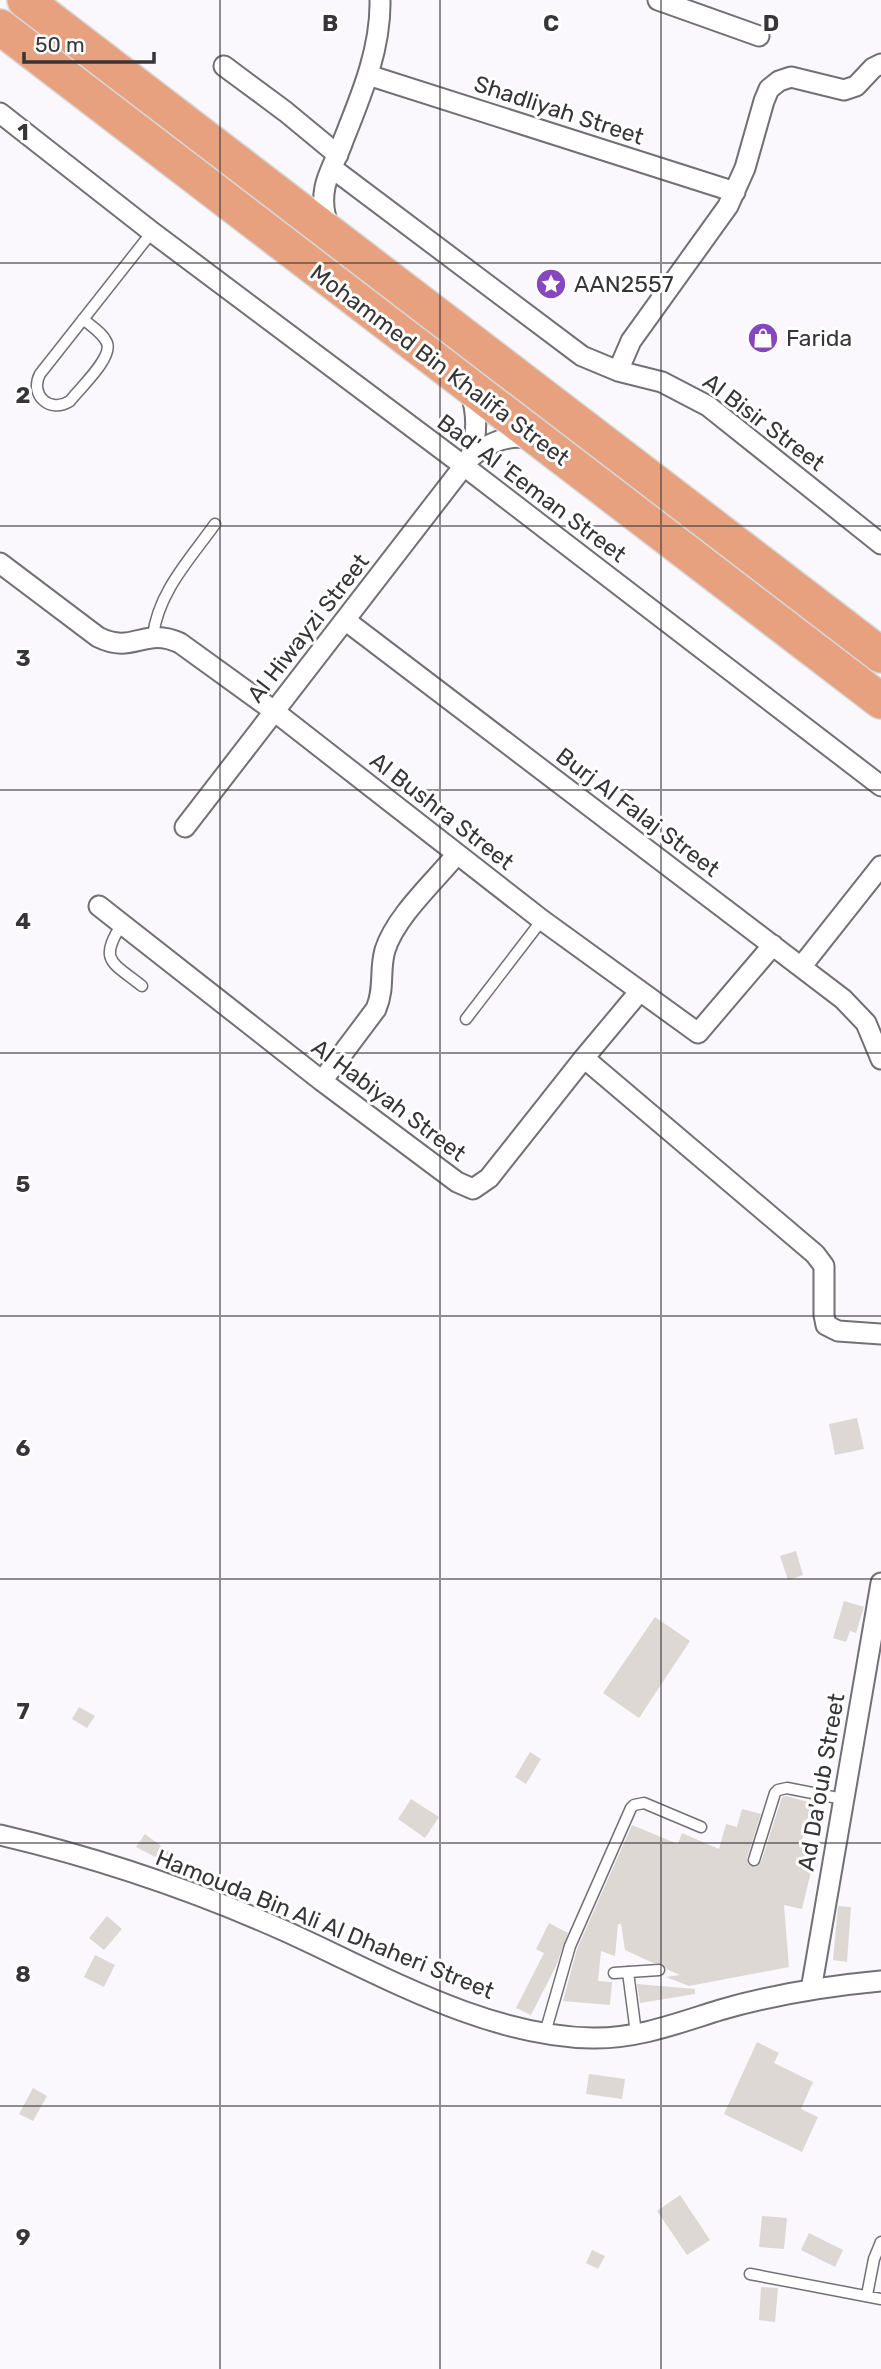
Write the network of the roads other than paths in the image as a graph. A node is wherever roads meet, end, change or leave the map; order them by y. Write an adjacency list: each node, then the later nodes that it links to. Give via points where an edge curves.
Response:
1 (25, 0): 13 (highway, Mohammed Bin Khalifa Street)
2 (380, 0): 10 (street, via 381,24)
3 (658, 0): 5 (street)
4 (717, 0): 5 (street)
5 (706, 17): 7 (street)
6 (0, 27): 19 (highway, Mohammed Bin Khalifa Street)
7 (759, 36)
8 (881, 64): 14 (street, via 856,86 844,90 791,77 769,89)
9 (224, 66): 12 (street, Al Bisir Street, via 299,122)
10 (368, 75): 12 (street); 14 (street, Shadliyah Street)
11 (0, 113): 15 (street, Bad' Al 'Eeman Street)
12 (335, 162): 13 (street, via 307,194); 16 (street, via 323,206); 18 (street, Al Bisir Street, via 582,356)
13 (274, 192): 16 (highway, Mohammed Bin Khalifa Street)
14 (735, 192): 18 (street, via 631,341)
15 (152, 232): 17 (lane); 21 (street, Bad' Al 'Eeman Street)
16 (335, 239): 27 (highway, Mohammed Bin Khalifa Street)
17 (83, 319): 17 (lane, via 37,380 40,397 50,405 70,401 106,357 106,341)
18 (618, 371): 23 (street, Al Bisir Street, via 662,382 708,406)
19 (469, 388): 20 (highway, Mohammed Bin Khalifa Street); 21 (street, Al Hiwayzi Street, via 476,416 474,445)
20 (539, 440): 21 (street, Al Hiwayzi Street, via 502,439); 28 (highway, Mohammed Bin Khalifa Street)
21 (467, 462): 25 (street, Al Hiwayzi Street); 30 (street, Bad' Al 'Eeman Street)
22 (215, 524): 26 (lane, via 166,593)
23 (881, 544)
24 (0, 563): 26 (street, via 98,637 133,643)
25 (345, 620): 29 (street, Al Hiwayzi Street); 37 (street, Burj Al Falaj Street)
26 (153, 636): 29 (street, Al Bushra Street, via 180,643)
27 (881, 655)
28 (881, 701)
29 (274, 711): 31 (street, Al Hiwayzi Street); 32 (street, Al Bushra Street)
30 (881, 786)
31 (185, 827)
32 (457, 854): 35 (street, Al Bushra Street); 44 (street, via 391,936 376,1009)
33 (881, 866): 38 (street)
34 (99, 906): 36 (street, Al Habiyah Street)
35 (542, 920): 40 (street, Al Bushra Street); 41 (lane)
36 (122, 924): 39 (lane, via 108,953 114,964); 44 (street, Al Habiyah Street)
37 (773, 945): 38 (street, Burj Al Falaj Street); 40 (street, Al Bushra Street, via 698,1033)
38 (802, 967): 43 (street, Burj Al Falaj Street, via 856,1010)
39 (142, 986)
40 (640, 991): 42 (street)
41 (466, 1019)
42 (584, 1058): 44 (street, Al Habiyah Street, via 489,1178 473,1189 457,1182); 45 (street, via 814,1254 824,1266 826,1325 838,1331)
43 (881, 1059)
44 (322, 1081)
45 (881, 1334)
46 (881, 1583): 47 (street, Ad Da'oub Street)
47 (843, 1799): 50 (lane, via 778,1790); 55 (street, Ad Da'oub Street)
48 (701, 1827): 56 (lane, via 648,1804 631,1808 570,1946)
49 (0, 1835): 56 (street, Hamouda Bin Ali Al Dhaheri Street, via 84,1856 176,1887 421,1994 514,2027)
50 (754, 1860)
51 (659, 1970): 52 (lane)
52 (628, 1972): 53 (lane); 57 (lane)
53 (614, 1973)
54 (881, 1981): 55 (street, Hamouda Bin Ali Al Dhaheri Street)
55 (811, 1990): 57 (street, Hamouda Bin Ali Al Dhaheri Street, via 721,2010 667,2029)
56 (545, 2033): 57 (street, Hamouda Bin Ali Al Dhaheri Street, via 595,2038)
57 (636, 2033)
58 (881, 2242): 60 (lane)
59 (750, 2274): 60 (lane)
60 (867, 2295): 61 (lane)
61 (881, 2299)

